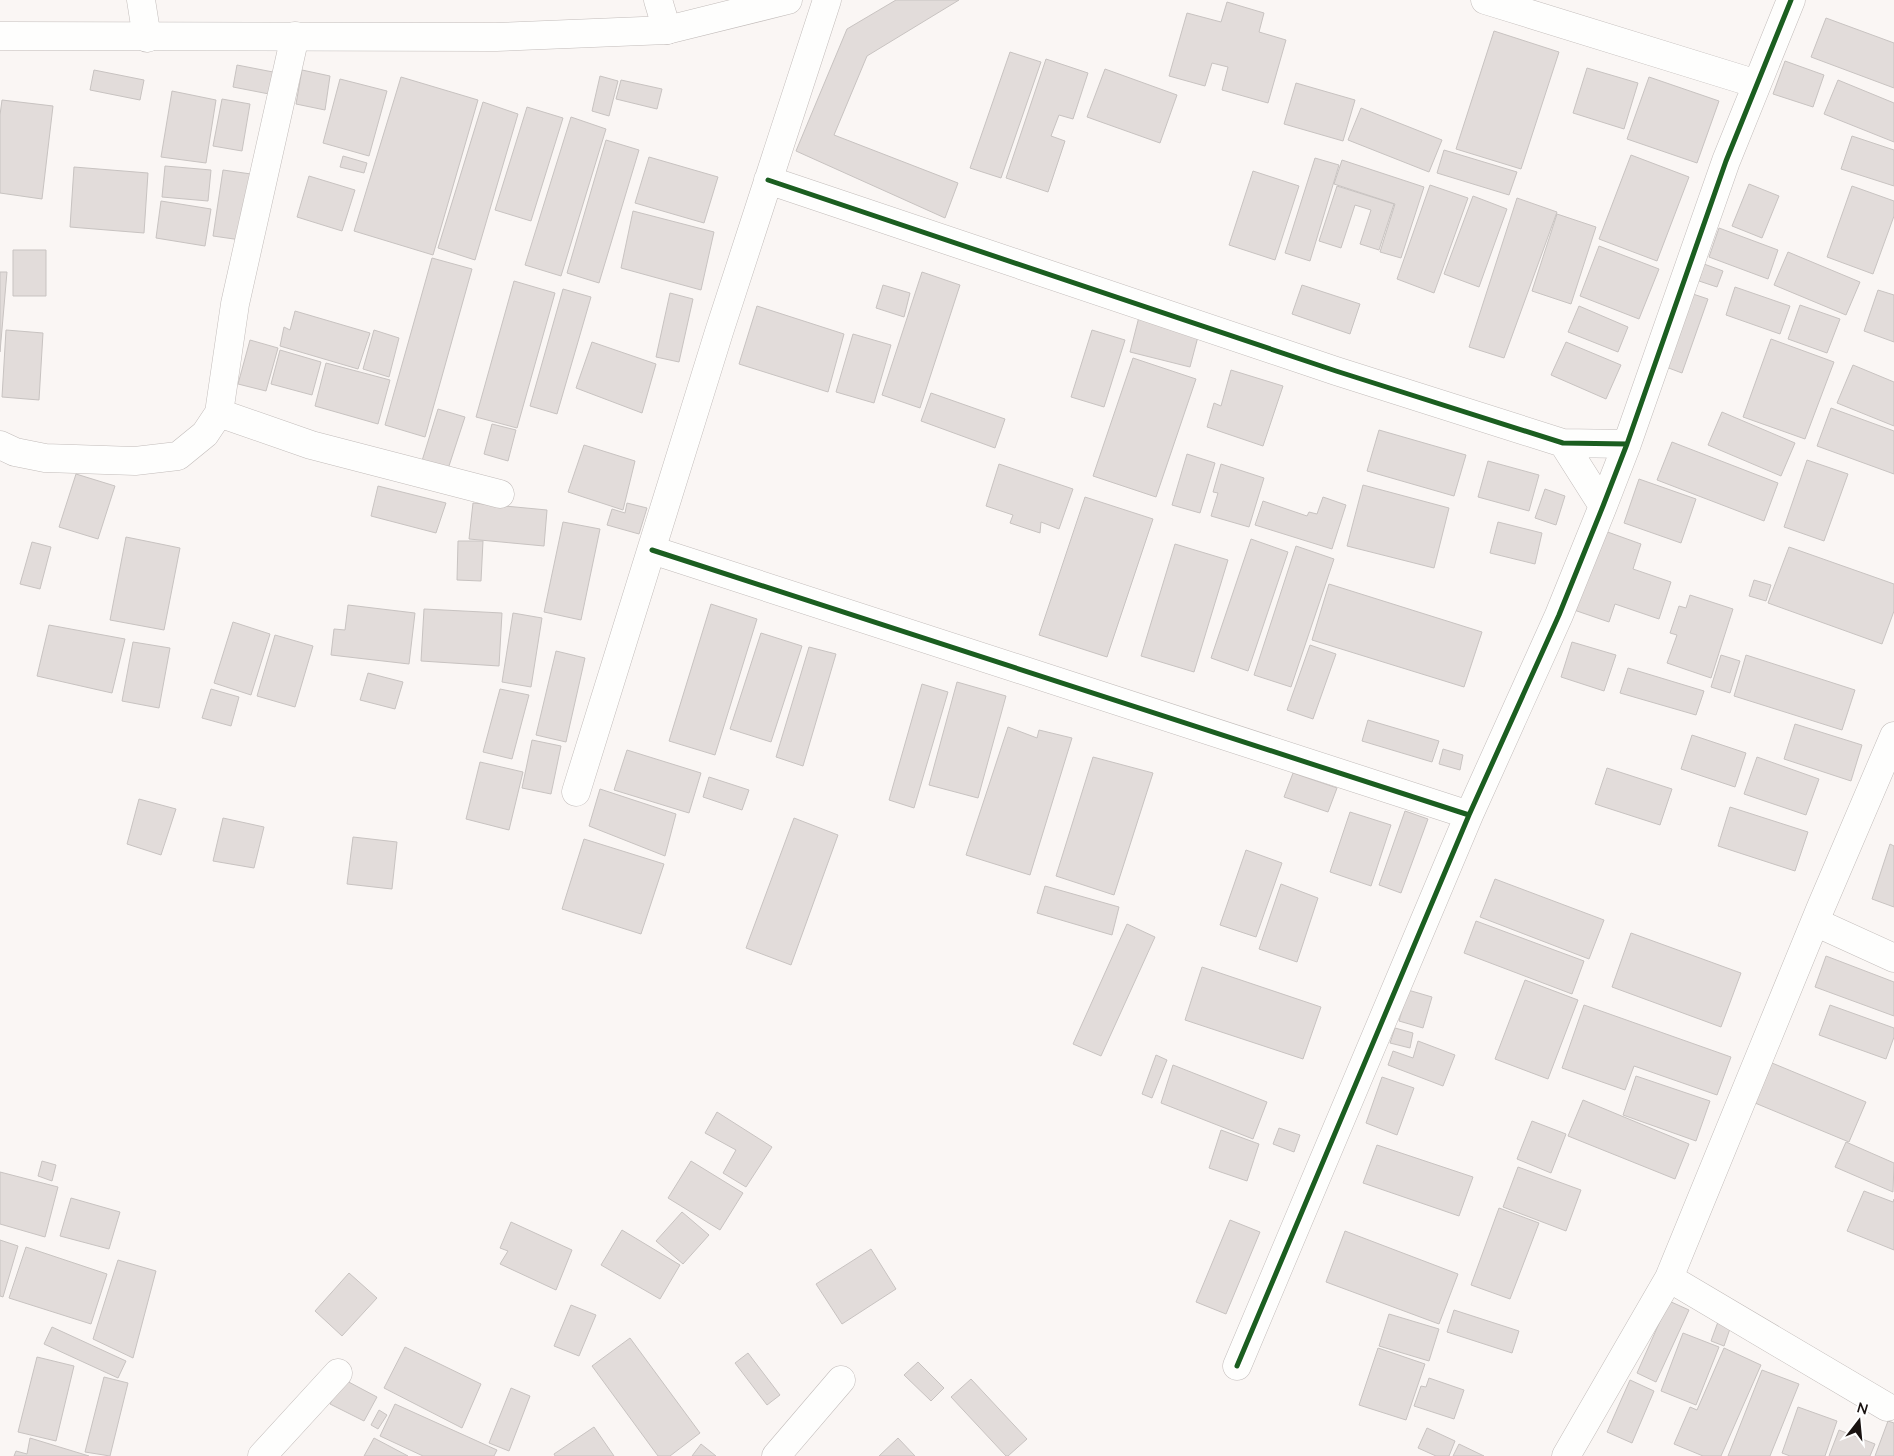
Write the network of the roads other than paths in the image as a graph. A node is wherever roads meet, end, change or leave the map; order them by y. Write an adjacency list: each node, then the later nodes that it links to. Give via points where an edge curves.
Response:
1 (141, 0): 10 (street)
2 (658, 0): 7 (street)
3 (788, 0): 7 (street)
4 (827, 0): 12 (street)
5 (1485, 0): 11 (street)
6 (1792, 0): 11 (street)
7 (667, 30): 9 (street, via 496,37)
8 (0, 36): 10 (street)
9 (295, 36): 10 (street); 13 (street, via 235,304)
10 (147, 38)
11 (1757, 84): 15 (street, via 1726,161)
12 (768, 180): 14 (street, via 1336,371); 19 (street)
13 (219, 413): 16 (street, via 205,434 178,456 135,461 45,458 15,452); 17 (street, via 311,445)
14 (1564, 443): 15 (street); 18 (street)
15 (1627, 444): 18 (street)
16 (0, 445)
17 (500, 494)
18 (1603, 506): 22 (street)
19 (652, 550): 21 (street); 22 (street)
20 (1894, 736): 23 (street)
21 (576, 792)
22 (1469, 815): 26 (street)
23 (1815, 922): 24 (street); 25 (street)
24 (1894, 958)
25 (1669, 1278): 29 (street); 32 (street)
26 (1237, 1366)
27 (338, 1373): 30 (street)
28 (841, 1380): 31 (street)
29 (1887, 1407)
30 (262, 1456)
31 (776, 1456)
32 (1566, 1456)

